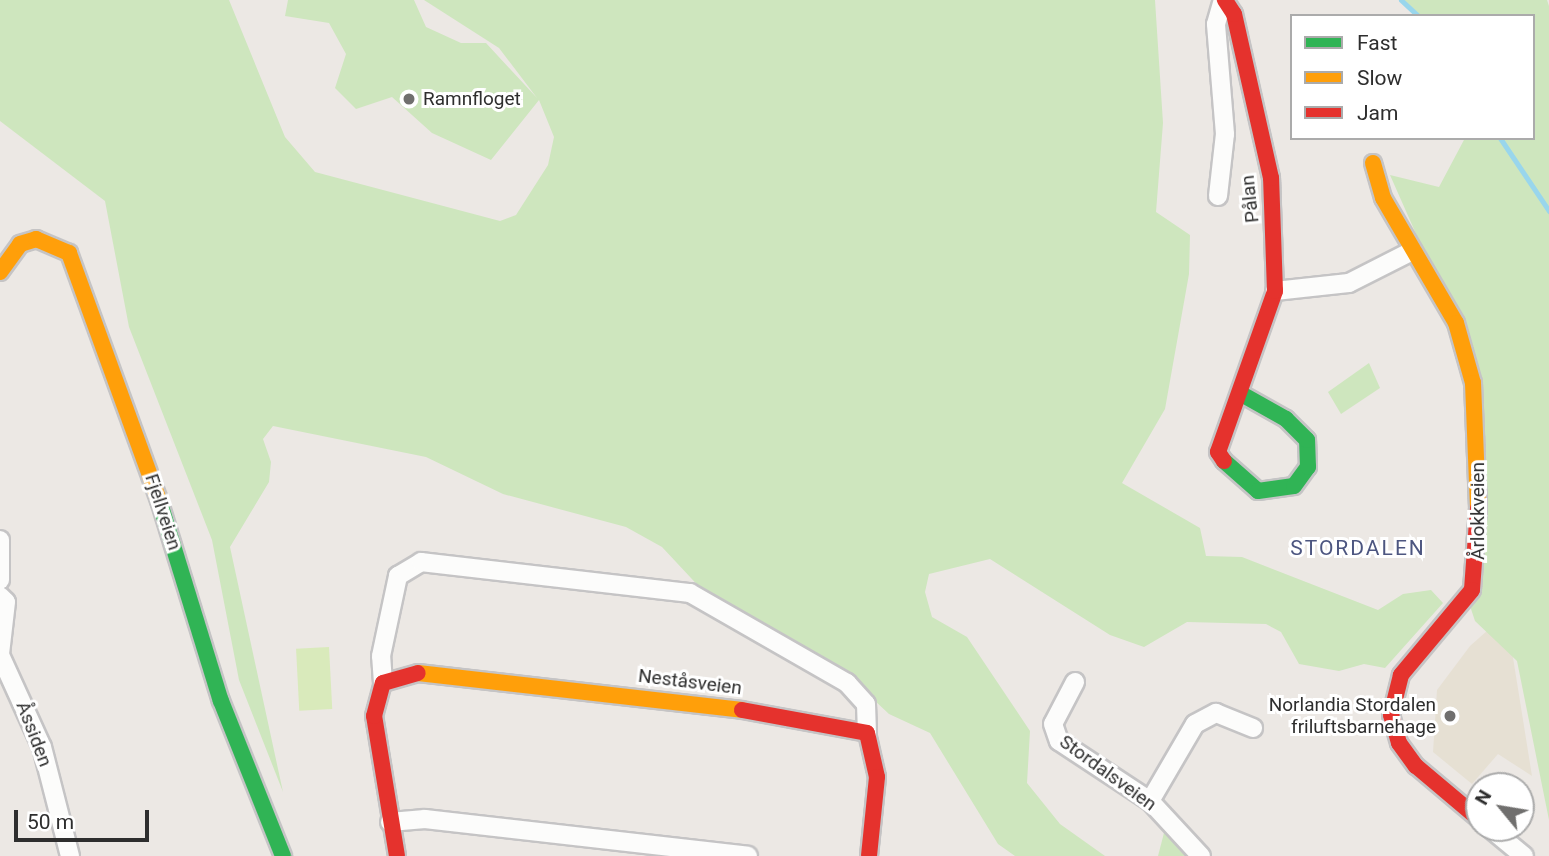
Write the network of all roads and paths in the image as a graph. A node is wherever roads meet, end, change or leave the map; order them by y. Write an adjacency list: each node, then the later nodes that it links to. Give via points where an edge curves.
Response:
1 (1224, 0): 3 (street, via 1216,24 1225,134); 6 (street, Pålan, via 1237,26 1271,178)
2 (1373, 163): 4 (street, Årlokkveien, via 1383,198)
3 (1218, 196)
4 (1412, 251): 6 (street, via 1349,283); 17 (street, Årlokkveien, via 1456,323 1471,374 1479,551 1466,604 1401,675 1391,715 1399,743 1416,766)
5 (0, 272): 21 (street, Fjellveien, via 20,244 36,239 69,253 129,405 221,701)
6 (1275, 291): 7 (street, Pålan)
7 (1243, 395): 7 (street, Pålan, via 1286,419 1307,440 1308,467 1294,486 1258,491 1225,467 1218,452 1221,437)
8 (0, 540): 9 (street)
9 (0, 580)
10 (0, 596): 11 (street, Åssiden, via 6,639)
11 (0, 655): 20 (street, Åssiden, via 42,747)
12 (1075, 682): 16 (street, Stordalsveien, via 1053,724 1059,741)
13 (383, 683): 15 (street, Neståsveien, via 408,674 455,676 806,717); 15 (street, via 381,656 398,576 409,565 435,564 690,593 847,683 866,704); 18 (street, via 374,716)
14 (1253, 728): 16 (street, via 1216,713 1195,724)
15 (867, 733): 24 (street, via 877,777)
16 (1150, 801): 25 (street, Stordalsveien)
17 (1465, 806)
18 (390, 822): 22 (street); 23 (street, via 425,819)
19 (1507, 842): 26 (street)
20 (70, 856)
21 (284, 856)
22 (397, 856)
23 (748, 856)
24 (869, 856)
25 (1200, 856)
26 (1524, 856)

